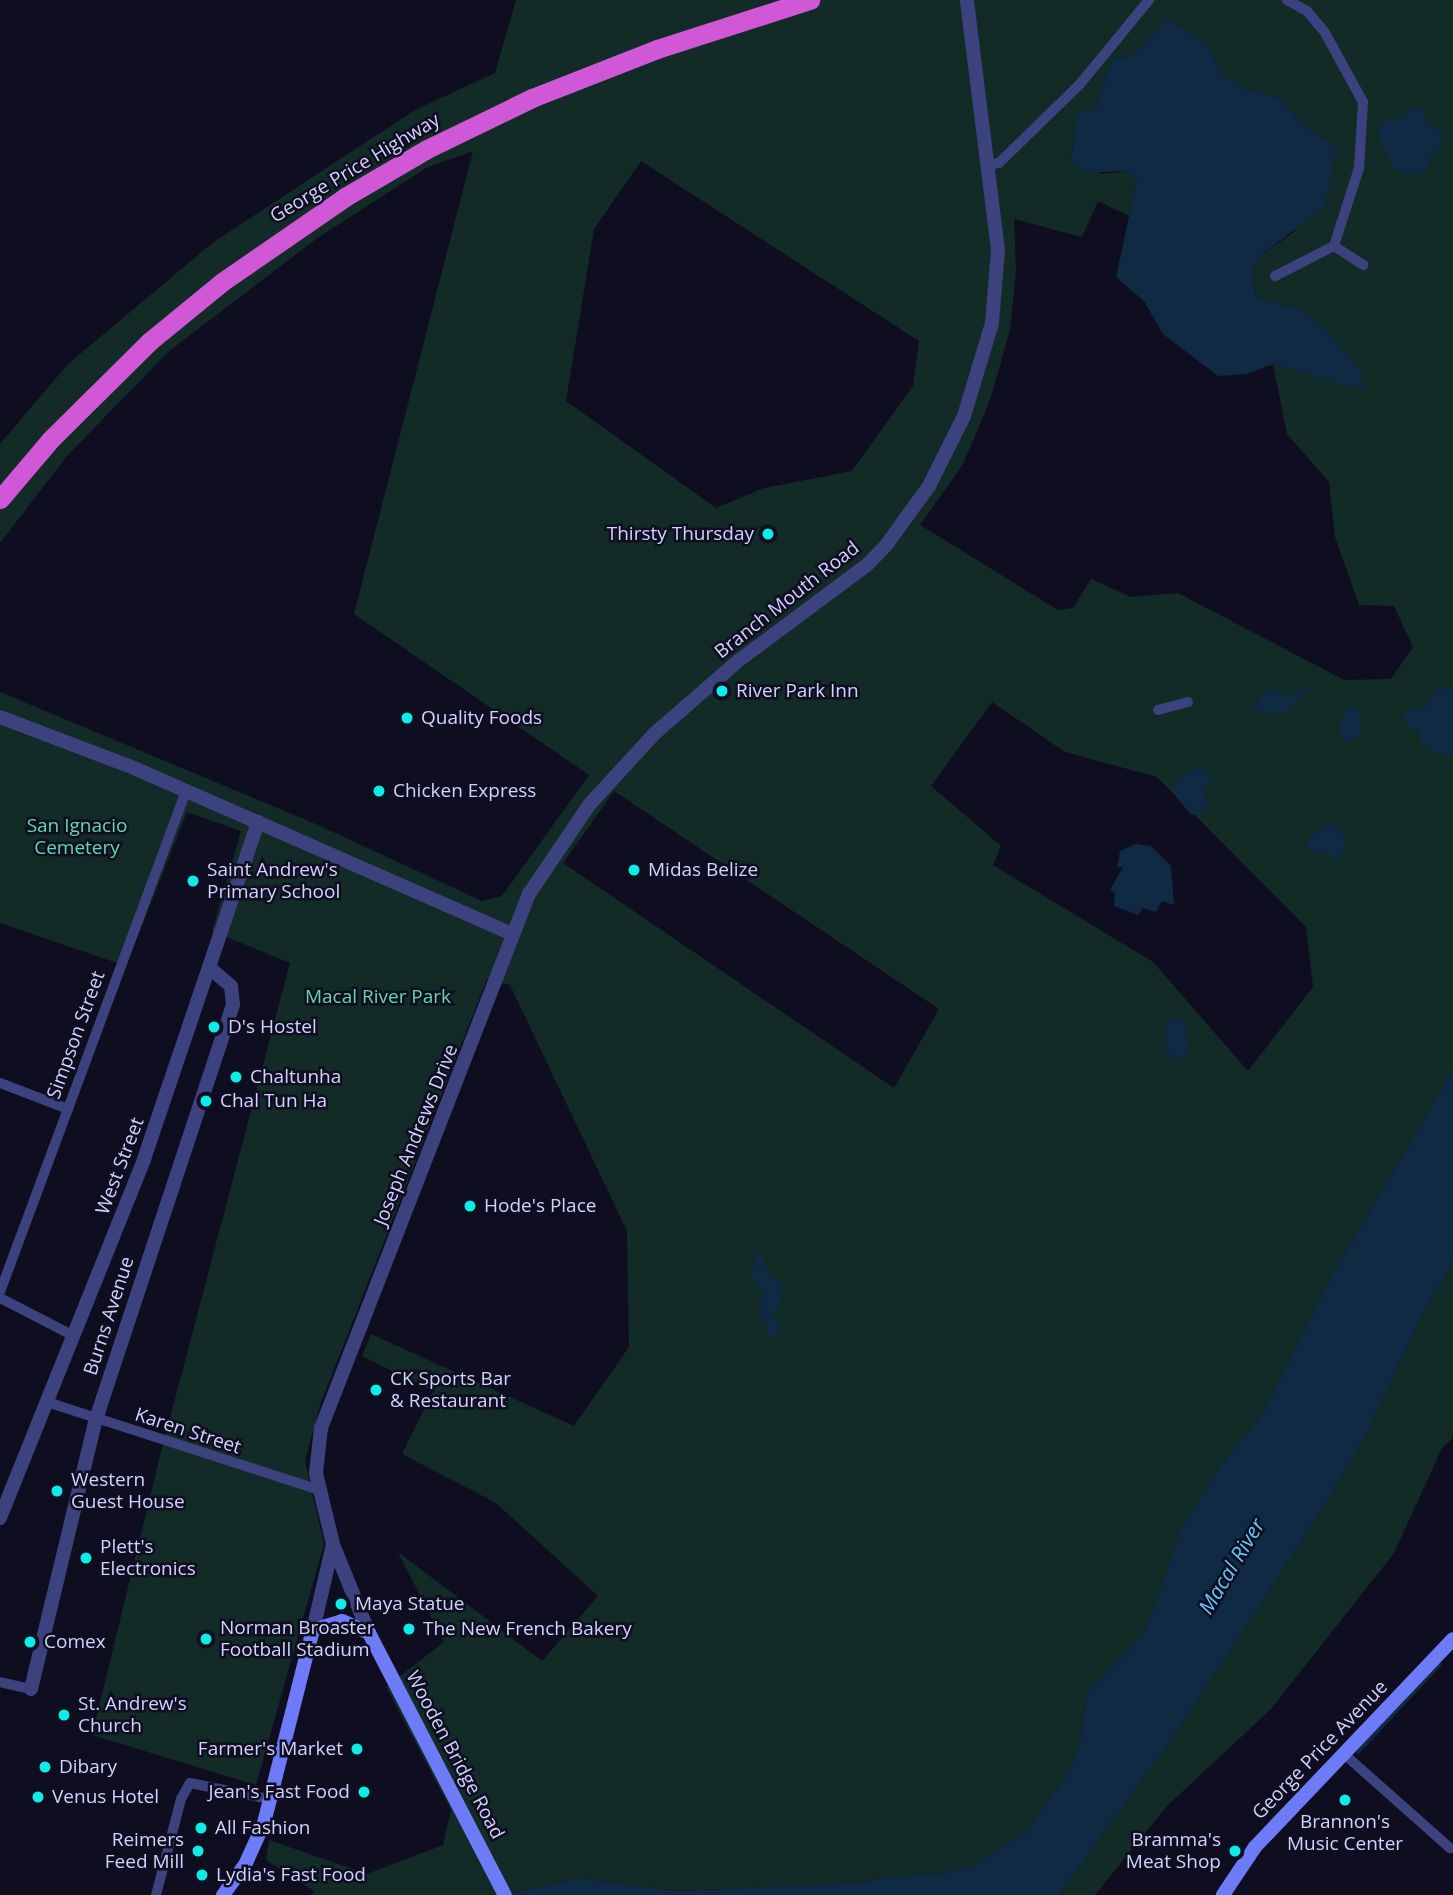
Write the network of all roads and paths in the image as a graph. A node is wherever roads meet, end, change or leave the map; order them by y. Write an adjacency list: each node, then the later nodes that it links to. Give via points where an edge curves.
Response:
1 (810, 0): 9 (highway, George Price Highway, via 668,45 532,98 427,149 334,204 222,282 150,341 50,440)
2 (967, 0): 5 (street, Branch Mouth Road)
3 (1149, 0): 5 (street, via 1080,84 999,163)
4 (1287, 0): 6 (street, via 1307,11 1324,31 1363,102 1359,168)
5 (990, 165): 15 (street, Branch Mouth Road, via 998,250 992,323 964,416 929,486 867,565 738,661 623,765 570,831)
6 (1335, 246): 7 (street); 8 (street)
7 (1363, 265)
8 (1275, 276)
9 (0, 499)
10 (1188, 702): 11 (street)
11 (1158, 710)
12 (0, 717): 13 (street)
13 (186, 791): 14 (street); 18 (street, Simpson Street)
14 (258, 822): 15 (street); 16 (street, West Street)
15 (510, 933): 23 (street, Joseph Andrews Drive, via 449,1107 321,1428 315,1461)
16 (212, 970): 20 (street, West Street); 22 (street, Burns Avenue, via 231,986 233,1005)
17 (0, 1083): 18 (street)
18 (68, 1109): 19 (street, Simpson Street)
19 (0, 1295): 20 (street)
20 (74, 1336): 21 (street, West Street)
21 (47, 1402): 22 (street, Karen Street); 24 (street, West Street)
22 (96, 1419): 23 (street, Karen Street); 30 (street, Burns Avenue)
23 (320, 1490): 25 (street, Joseph Andrews Drive)
24 (0, 1518)
25 (333, 1544): 26 (street, Joseph Andrews Drive); 27 (street)
26 (313, 1630): 27 (main road, via 342,1620); 32 (main road, Joseph Andrews Drive)
27 (369, 1633): 34 (main road, Wooden Bridge Road)
28 (1453, 1639): 31 (main road, George Price Avenue)
29 (0, 1682): 30 (street)
30 (31, 1689)
31 (1344, 1754): 33 (street); 37 (main road, George Price Avenue, via 1255,1847)
32 (269, 1799): 35 (street, via 190,1783 181,1799); 36 (main road, Joseph Andrews Drive, via 258,1839)
33 (1450, 1848)
34 (502, 1889)
35 (156, 1895)
36 (223, 1895)
37 (1223, 1895)

